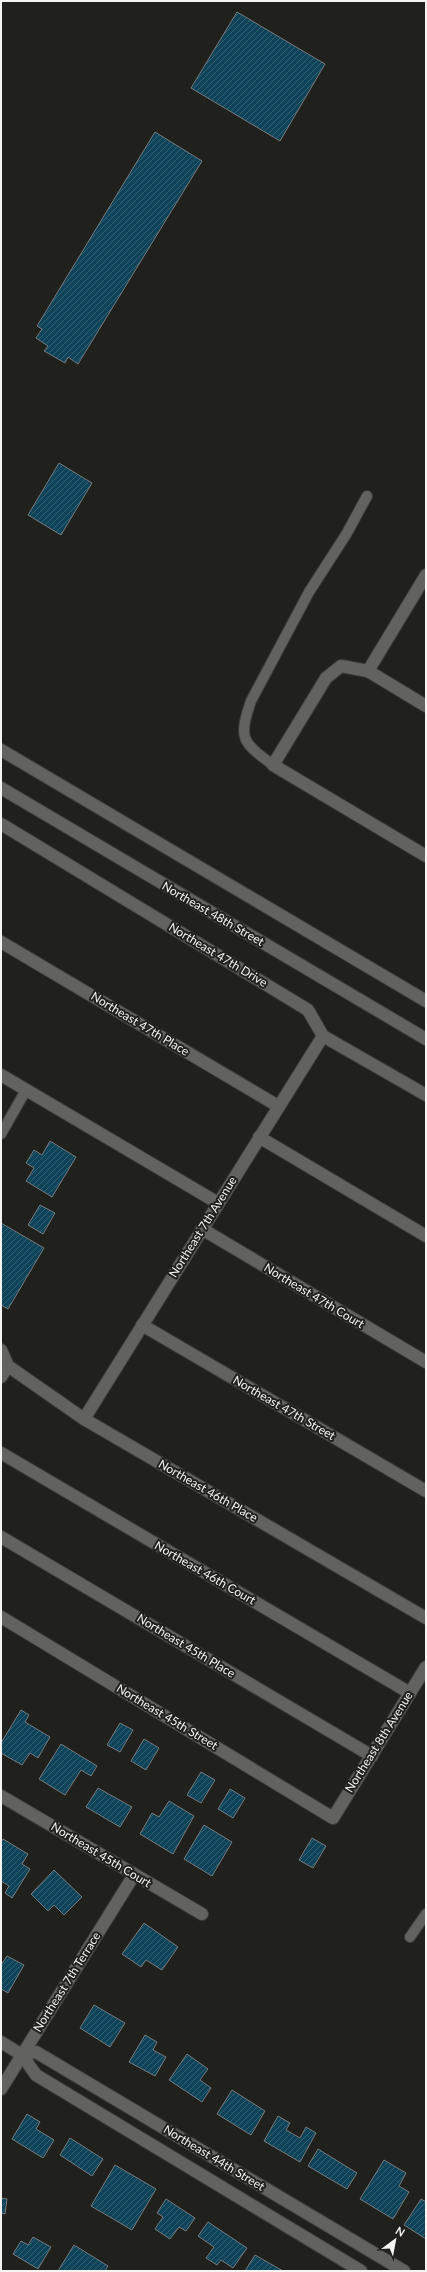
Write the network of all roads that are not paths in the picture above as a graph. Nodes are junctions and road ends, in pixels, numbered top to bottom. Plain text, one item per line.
1 (367, 496) dead end
2 (426, 575) edge
3 (368, 671) junction
4 (426, 706) edge
5 (1, 750) edge
6 (273, 765) junction
7 (1, 788) edge
8 (1, 824) edge
9 (426, 856) edge
10 (1, 942) edge
11 (426, 1001) edge
12 (323, 1036) junction
13 (426, 1039) edge
14 (1, 1075) edge
15 (26, 1090) junction
16 (426, 1095) edge
17 (278, 1106) junction
18 (1, 1134) edge
19 (259, 1136) junction
20 (218, 1203) junction
21 (202, 1230) junction
22 (426, 1236) edge
23 (142, 1325) junction
24 (1, 1350) edge
25 (426, 1362) edge
26 (8, 1366) junction
27 (1, 1377) edge
28 (84, 1419) junction
29 (1, 1453) edge
30 (426, 1492) edge
31 (1, 1537) edge
32 (1, 1617) edge
33 (426, 1618) edge
34 (426, 1667) edge
35 (410, 1693) junction
36 (372, 1756) junction
37 (1, 1796) edge
38 (333, 1818) joint
39 (134, 1874) junction
40 (202, 1914) dead end
41 (426, 1914) edge
42 (410, 1937) dead end
43 (1, 2042) edge
44 (22, 2055) junction
45 (1, 2089) edge
46 (361, 2271) edge
47 (404, 2271) edge

1 - 6 lane
2 - 3 street
3 - 4 street
3 - 6 street
5 - 11 street
6 - 9 street
7 - 13 street, Northeast 48th Street
8 - 12 street, Northeast 47th Drive
10 - 17 street, Northeast 47th Place
12 - 16 street
12 - 17 street, Northeast 7th Avenue
14 - 15 street
15 - 18 lane
15 - 20 street
17 - 19 street, Northeast 7th Avenue
19 - 20 street, Northeast 7th Avenue
19 - 22 street
20 - 21 street, Northeast 7th Avenue
21 - 23 street, Northeast 7th Avenue
21 - 25 street, Northeast 47th Court
23 - 28 street, Northeast 7th Avenue
23 - 30 street, Northeast 47th Street
24 - 26 street
26 - 27 street
26 - 28 street, Northeast 46th Place
28 - 33 street, Northeast 46th Place
29 - 35 street, Northeast 46th Court
31 - 36 street, Northeast 45th Place
32 - 38 street, Northeast 45th Street
34 - 35 street, Northeast 8th Avenue
35 - 36 street, Northeast 8th Avenue
36 - 38 street, Northeast 8th Avenue
37 - 39 street, Northeast 45th Court
39 - 40 street, Northeast 45th Court
39 - 44 street, Northeast 7th Terrace
41 - 42 lane
43 - 44 street, Northeast 44th Street
44 - 45 street, Northeast 7th Terrace
44 - 46 street, Northeast 44th Street
44 - 47 street, Northeast 44th Street

